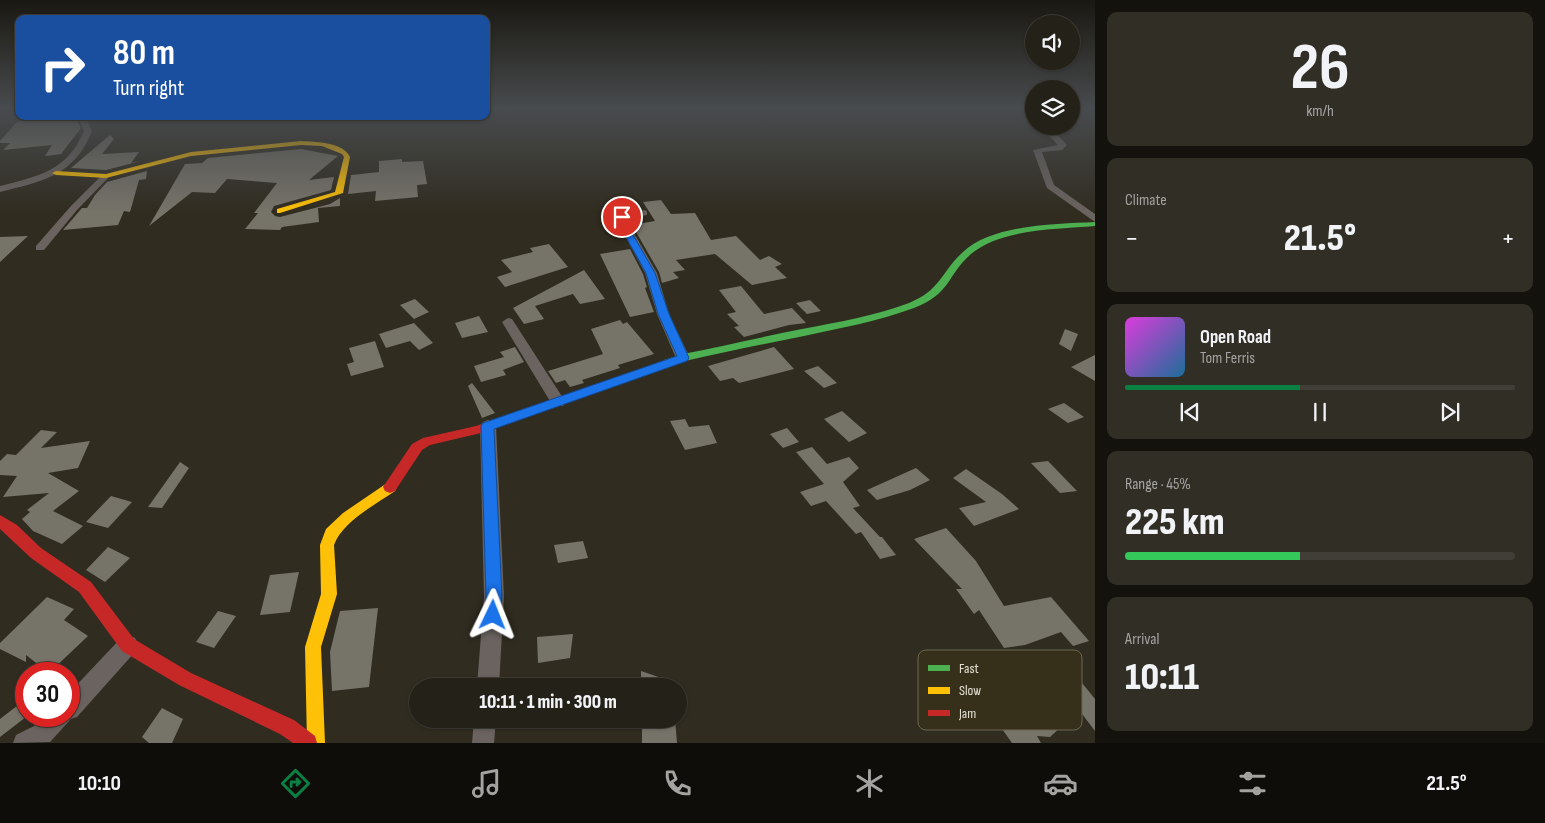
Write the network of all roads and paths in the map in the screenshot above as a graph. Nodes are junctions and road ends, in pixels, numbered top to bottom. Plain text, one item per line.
1 (85, 143) edge
2 (302, 143) edge
3 (313, 143) edge
4 (1061, 143) edge
5 (56, 173) junction
6 (106, 176) junction
7 (0, 190) edge
8 (280, 211) dead end
9 (644, 213) dead end
10 (1095, 219) edge
11 (1095, 224) edge
12 (40, 248) dead end
13 (508, 322) dead end
14 (683, 358) junction
15 (558, 402) junction
16 (488, 426) junction
17 (0, 522) edge
18 (128, 645) junction
19 (489, 678) edge
20 (80, 697) edge
21 (49, 727) edge
22 (484, 728) edge
23 (24, 743) edge
24 (308, 743) edge
25 (316, 743) edge
26 (483, 743) edge

1 - 5 street
2 - 6 street
3 - 8 street
4 - 10 street
5 - 6 street
5 - 7 street
6 - 12 street
9 - 14 street
11 - 14 street
13 - 15 street
14 - 15 street
15 - 16 street
16 - 19 street
16 - 25 street
17 - 18 street
18 - 20 street
18 - 24 street
21 - 23 street
22 - 26 street

